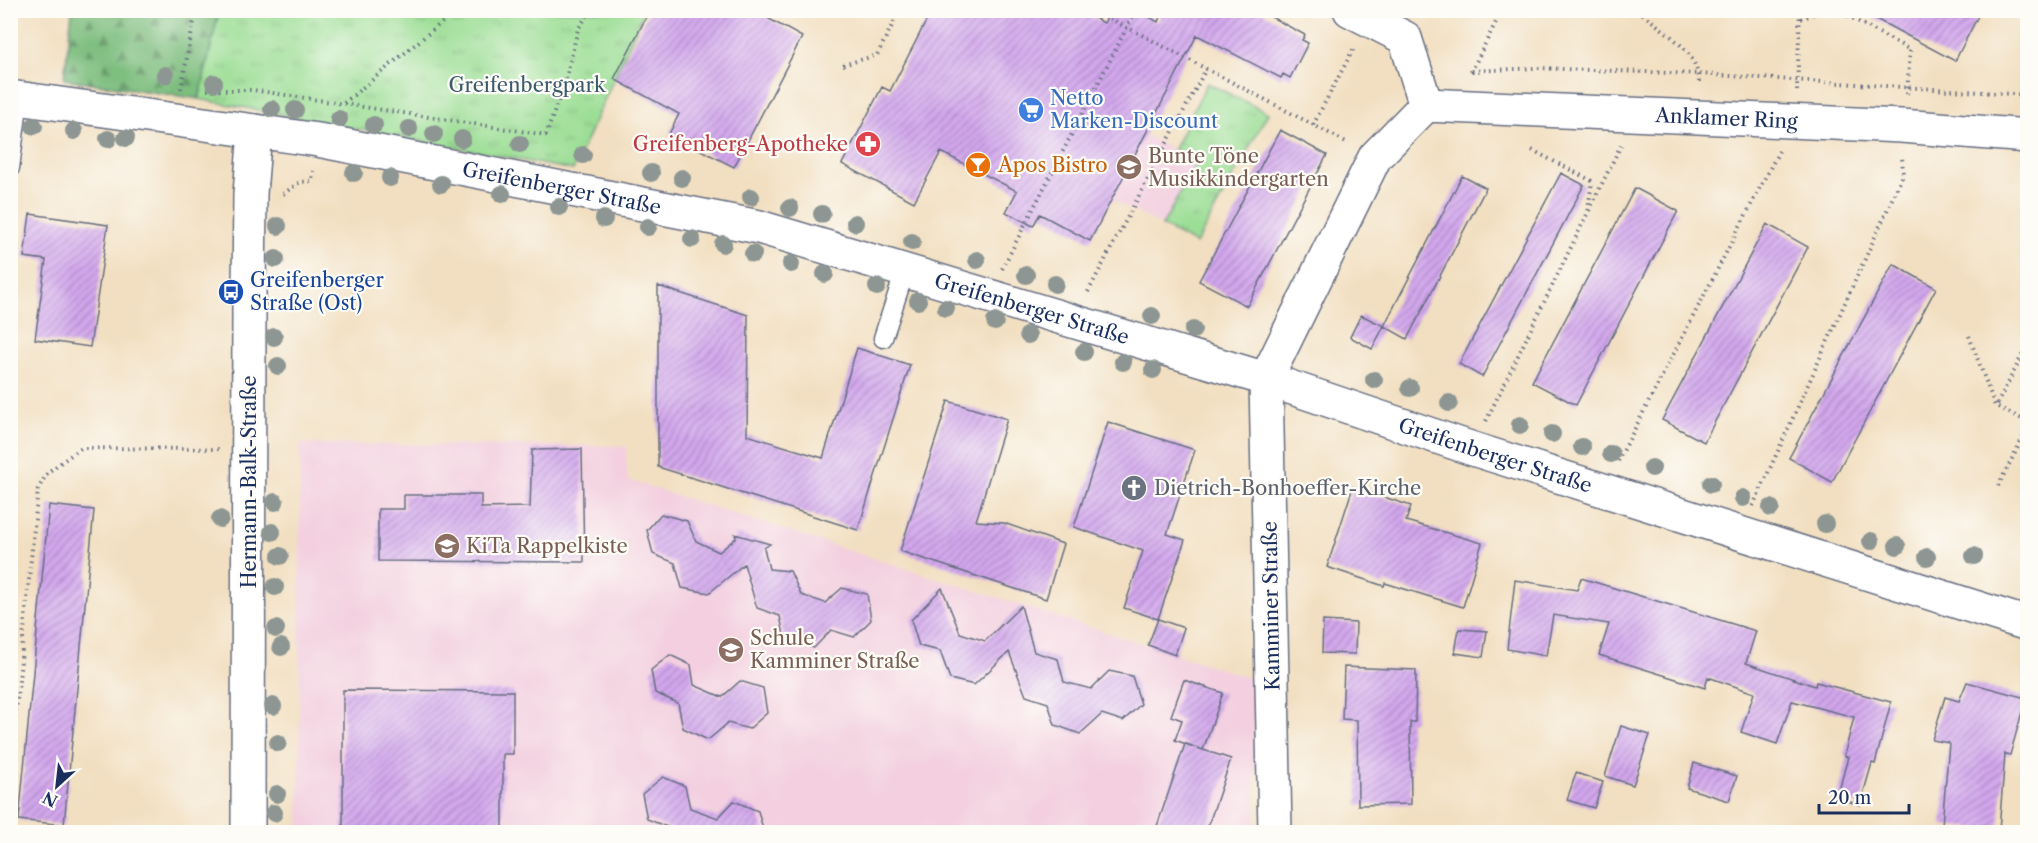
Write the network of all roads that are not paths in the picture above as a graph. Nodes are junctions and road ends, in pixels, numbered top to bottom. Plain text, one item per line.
1 (1360, 15) edge
2 (15, 97) edge
3 (1426, 105) junction
4 (255, 131) junction
5 (2028, 136) edge
6 (10, 168) edge
7 (905, 271) junction
8 (883, 338) dead end
9 (1266, 379) junction
10 (2028, 624) edge
11 (249, 832) edge
12 (1275, 832) edge

1 - 3 street
2 - 4 street, Greifenberger Straße
2 - 6 lane
3 - 5 street, Anklamer Ring
3 - 9 street
4 - 7 street, Greifenberger Straße
4 - 11 street, Hermann-Balk-Straße
7 - 8 lane
7 - 9 street, Greifenberger Straße
9 - 10 street, Greifenberger Straße
9 - 12 street, Kamminer Straße

